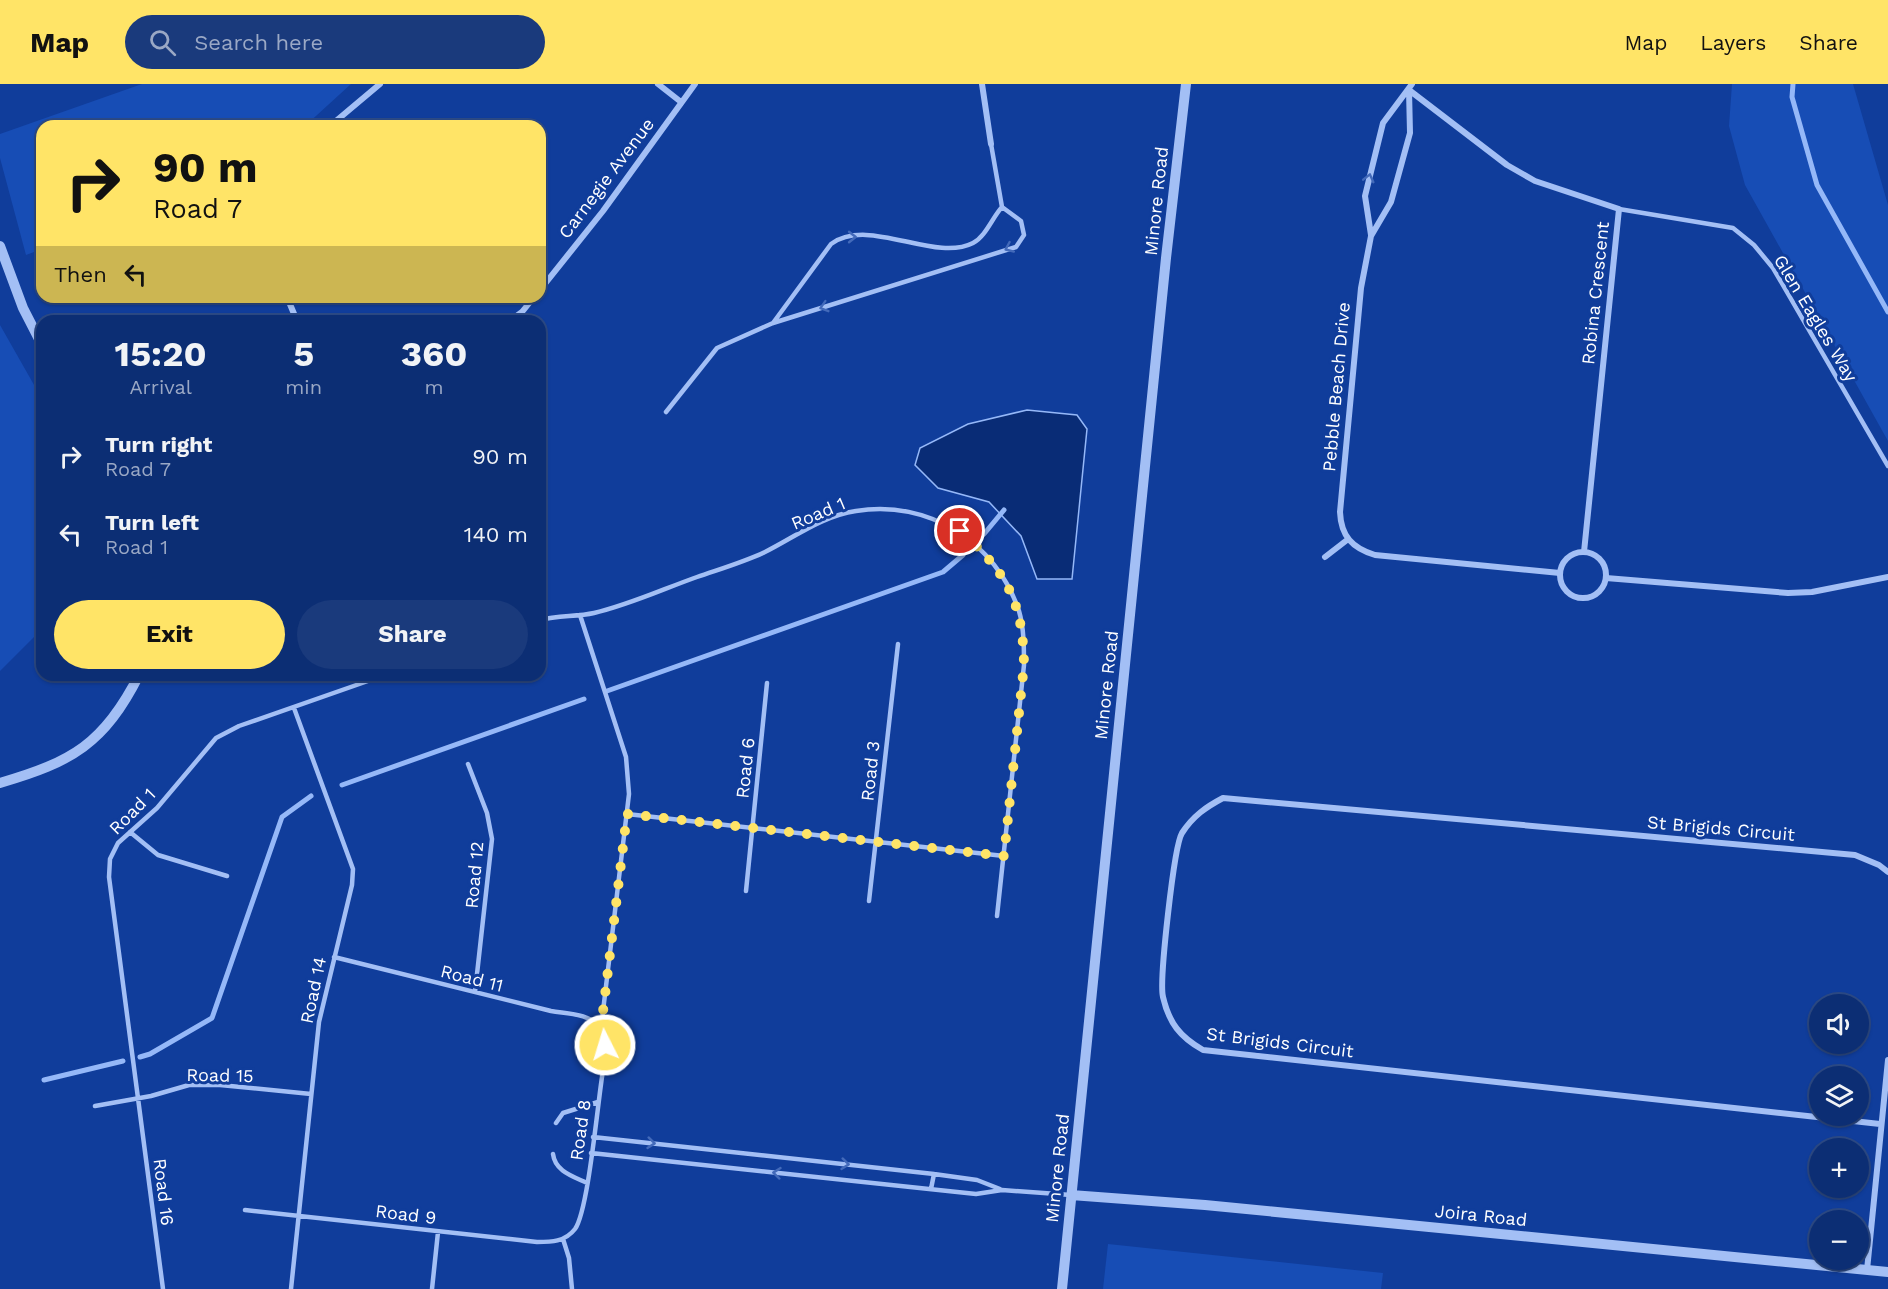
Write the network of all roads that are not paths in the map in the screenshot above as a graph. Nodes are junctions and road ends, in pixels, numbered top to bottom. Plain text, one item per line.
1 (380, 84) edge
2 (658, 84) edge
3 (695, 84) edge
4 (982, 84) edge
5 (1186, 84) edge
6 (1411, 87) edge
7 (681, 102) junction
8 (337, 120) edge
9 (991, 144) joint
10 (1002, 207) junction
11 (1619, 209) junction
12 (1371, 236) junction
13 (0, 246) edge
14 (546, 282) edge
15 (529, 303) edge
16 (518, 315) edge
17 (773, 323) junction
18 (36, 333) edge
19 (666, 412) dead end
20 (1888, 466) edge
21 (1347, 540) junction
22 (1584, 552) junction
23 (1325, 557) dead end
24 (1560, 573) junction
25 (1888, 577) edge
26 (1606, 578) junction
27 (580, 615) junction
28 (546, 619) edge
29 (898, 644) dead end
30 (135, 681) edge
31 (368, 681) edge
32 (767, 683) dead end
33 (294, 708) junction
34 (468, 764) dead end
35 (0, 783) edge
36 (627, 814) junction
37 (753, 827) junction
38 (130, 832) junction
39 (875, 841) junction
40 (1004, 856) junction
41 (1888, 872) edge
42 (227, 876) dead end
43 (746, 891) dead end
44 (869, 901) dead end
45 (998, 916) dead end
46 (333, 957) junction
47 (475, 992) junction
48 (601, 1028) junction
49 (1888, 1060) edge
50 (311, 1094) junction
51 (138, 1099) junction
52 (598, 1102) junction
53 (95, 1106) dead end
54 (556, 1123) dead end
55 (1880, 1124) junction
56 (593, 1137) junction
57 (591, 1153) junction
58 (553, 1154) dead end
59 (933, 1174) junction
60 (587, 1183) junction
61 (931, 1190) junction
62 (1002, 1190) junction
63 (1071, 1195) junction
64 (245, 1210) dead end
65 (298, 1216) junction
66 (438, 1232) junction
67 (563, 1239) junction
68 (1869, 1248) edge
69 (1809, 1264) edge
70 (1867, 1270) edge
71 (1888, 1272) edge
72 (163, 1289) edge
73 (291, 1289) edge
74 (432, 1289) edge
75 (572, 1289) edge
76 (1062, 1289) edge

1 - 8 street
2 - 7 street
3 - 7 street, Carnegie Avenue
4 - 9 street
5 - 63 street, Minore Road
6 - 11 street, Robina Crescent
6 - 12 street, Pebble Beach Drive
12 -> 6 street, Pebble Beach Drive
7 - 14 street, Carnegie Avenue
9 - 10 lane
17 -> 10 lane
10 -> 17 lane
11 - 20 lane, Glen Eagles Way
11 - 22 street, Robina Crescent
12 - 21 street, Pebble Beach Drive
13 - 18 street
15 - 16 street
17 - 19 lane
21 - 23 street
21 - 24 street
22 - 24 street
22 - 26 street
24 - 26 street
25 - 26 street
27 - 28 lane, Road 1
27 - 36 lane, Road 8
27 - 40 lane, Road 1
29 - 39 lane, Road 3
30 - 35 street
31 - 33 lane, Road 1
32 - 37 lane, Road 6
33 - 38 lane, Road 1
33 - 46 lane, Road 14
34 - 47 lane, Road 12
36 - 37 lane
36 - 48 lane, Road 8
37 - 39 lane
37 - 43 lane, Road 6
38 - 42 lane
38 - 51 lane, Road 1
39 - 40 lane
39 - 44 lane, Road 3
40 - 45 lane, Road 1
41 - 55 street, St Brigids Circuit
46 - 47 lane, Road 11
46 - 50 lane, Road 14
47 - 48 lane, Road 11
48 - 52 lane, Road 8
49 - 55 street
50 - 51 lane, Road 15
50 - 65 lane, Road 14
51 - 53 lane, Road 15
51 - 72 lane, Road 16
52 - 54 lane
52 - 56 lane, Road 8
55 - 68 street
56 - 57 lane, Road 8
56 -> 59 lane
57 - 60 lane, Road 8
61 -> 57 lane
58 - 60 lane
59 - 61 lane
59 - 62 lane
60 - 67 lane, Road 8
61 - 62 lane
62 - 63 lane
63 - 69 street, Joira Road
63 - 76 street, Minore Road
64 - 65 lane, Road 9
65 - 66 lane, Road 9
65 - 73 lane, Road 14
66 - 67 lane, Road 9
66 - 74 lane
67 - 75 lane
70 - 71 street, Joira Road

